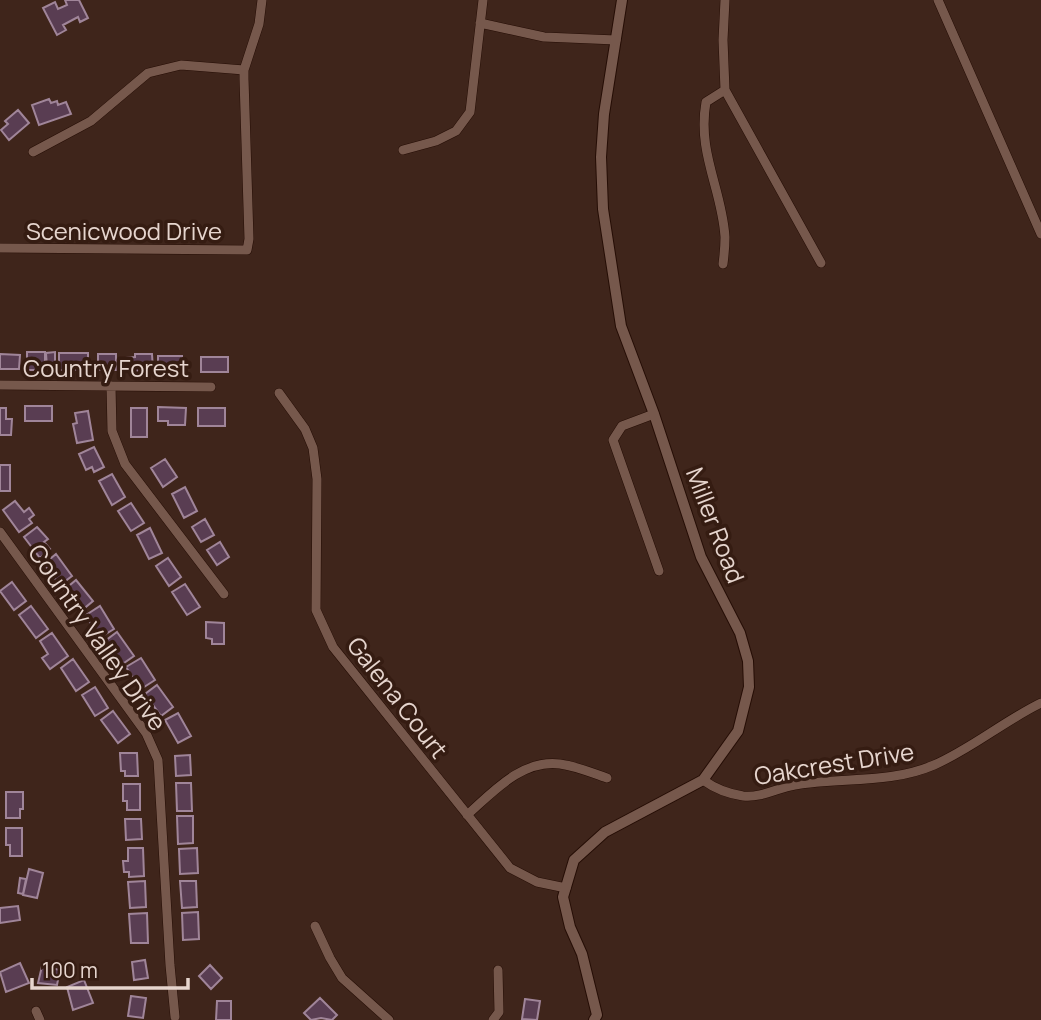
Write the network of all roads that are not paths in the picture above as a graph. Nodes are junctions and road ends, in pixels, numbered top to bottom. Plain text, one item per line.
1 (262, 0) edge
2 (483, 0) edge
3 (622, 0) edge
4 (725, 0) edge
5 (938, 0) edge
6 (480, 23) junction
7 (615, 40) junction
8 (244, 70) junction
9 (725, 90) junction
10 (403, 150) dead end
11 (33, 152) dead end
12 (1041, 234) edge
13 (0, 248) edge
14 (821, 263) dead end
15 (723, 264) dead end
16 (0, 385) edge
17 (111, 386) junction
18 (211, 387) dead end
19 (279, 393) dead end
20 (654, 414) junction
21 (0, 532) edge
22 (659, 571) dead end
23 (224, 594) dead end
24 (1041, 703) edge
25 (607, 778) dead end
26 (703, 780) junction
27 (467, 815) junction
28 (566, 888) junction
29 (315, 926) dead end
30 (498, 970) dead end
31 (175, 1017) dead end
32 (389, 1020) edge
33 (493, 1020) edge
34 (594, 1020) edge

1 - 8 street
2 - 6 street
3 - 7 street, Miller Road
4 - 9 street
5 - 12 street
6 - 7 street
6 - 10 street
7 - 20 street, Miller Road
8 - 11 street
8 - 13 street, Scenicwood Drive
9 - 14 street
9 - 15 street
16 - 17 street, Country Forest
17 - 18 street, Country Forest
17 - 23 street
19 - 27 street, Galena Court
20 - 22 street
20 - 26 street, Miller Road
21 - 31 street, Country Valley Drive
24 - 26 street, Oakcrest Drive
25 - 27 street
26 - 28 street, Miller Road
27 - 28 street, Galena Court
28 - 34 street, Miller Road
29 - 32 street
30 - 33 street

